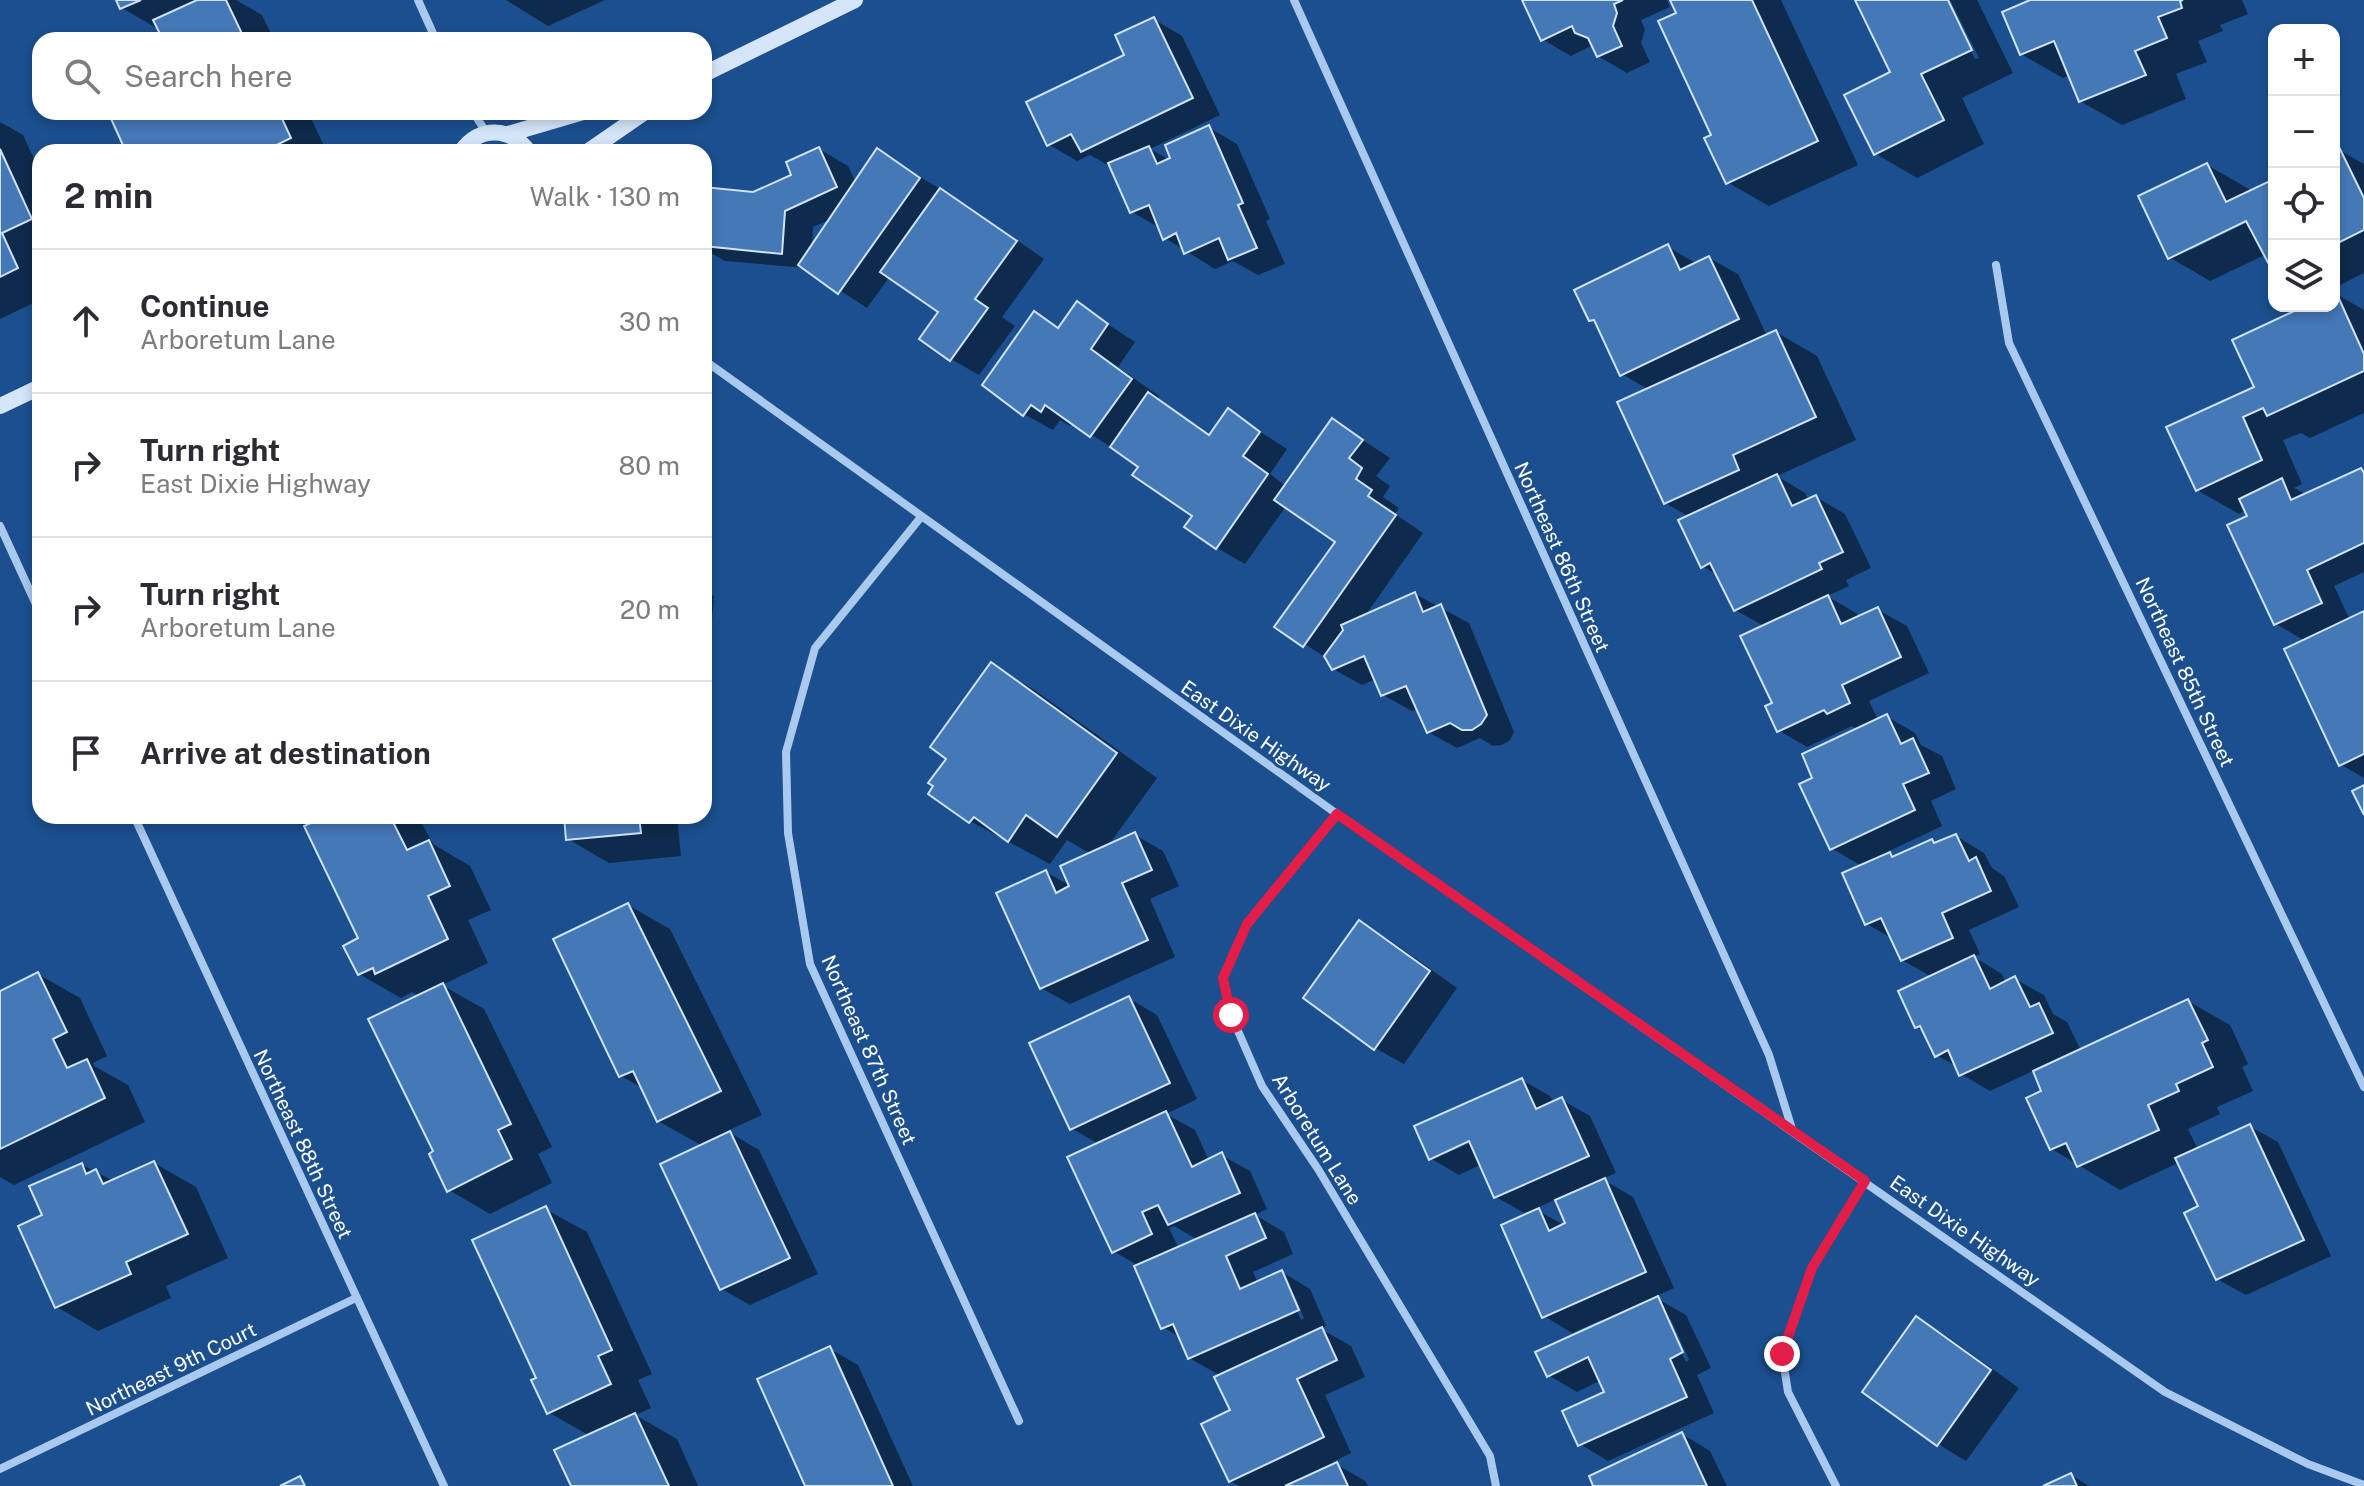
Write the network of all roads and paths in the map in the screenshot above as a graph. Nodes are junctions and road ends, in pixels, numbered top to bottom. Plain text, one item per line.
1 (418, 0) edge
2 (855, 0) edge
3 (1294, 0) edge
4 (432, 32) edge
5 (712, 70) edge
6 (478, 120) edge
7 (556, 120) edge
8 (633, 120) edge
9 (486, 132) junction
10 (508, 134) junction
11 (468, 144) edge
12 (522, 144) edge
13 (599, 144) edge
14 (1996, 265) dead end
15 (712, 366) edge
16 (32, 391) edge
17 (0, 406) edge
18 (921, 517) junction
19 (0, 526) edge
20 (32, 596) edge
21 (1337, 814) junction
22 (138, 824) edge
23 (2364, 1087) edge
24 (1792, 1130) junction
25 (1865, 1181) junction
26 (356, 1298) junction
27 (1019, 1421) dead end
28 (0, 1469) edge
29 (2364, 1485) edge
30 (444, 1486) edge
31 (1496, 1486) edge
32 (1836, 1486) edge

1 - 4 street
2 - 5 street
3 - 24 street, Northeast 86th Street
6 - 9 street
7 - 10 street
8 - 13 street
9 - 10 street
9 - 11 street
10 - 12 street
14 - 23 street, Northeast 85th Street
15 - 18 street, East Dixie Highway
16 - 17 street
18 - 21 street, East Dixie Highway
18 - 27 street, Northeast 87th Street
19 - 20 street
21 - 24 street, East Dixie Highway
21 - 31 street, Arboretum Lane
22 - 26 street, Northeast 88th Street
24 - 25 street, East Dixie Highway
25 - 29 street, East Dixie Highway
25 - 32 street
26 - 28 street, Northeast 9th Court
26 - 30 street, Northeast 88th Street

